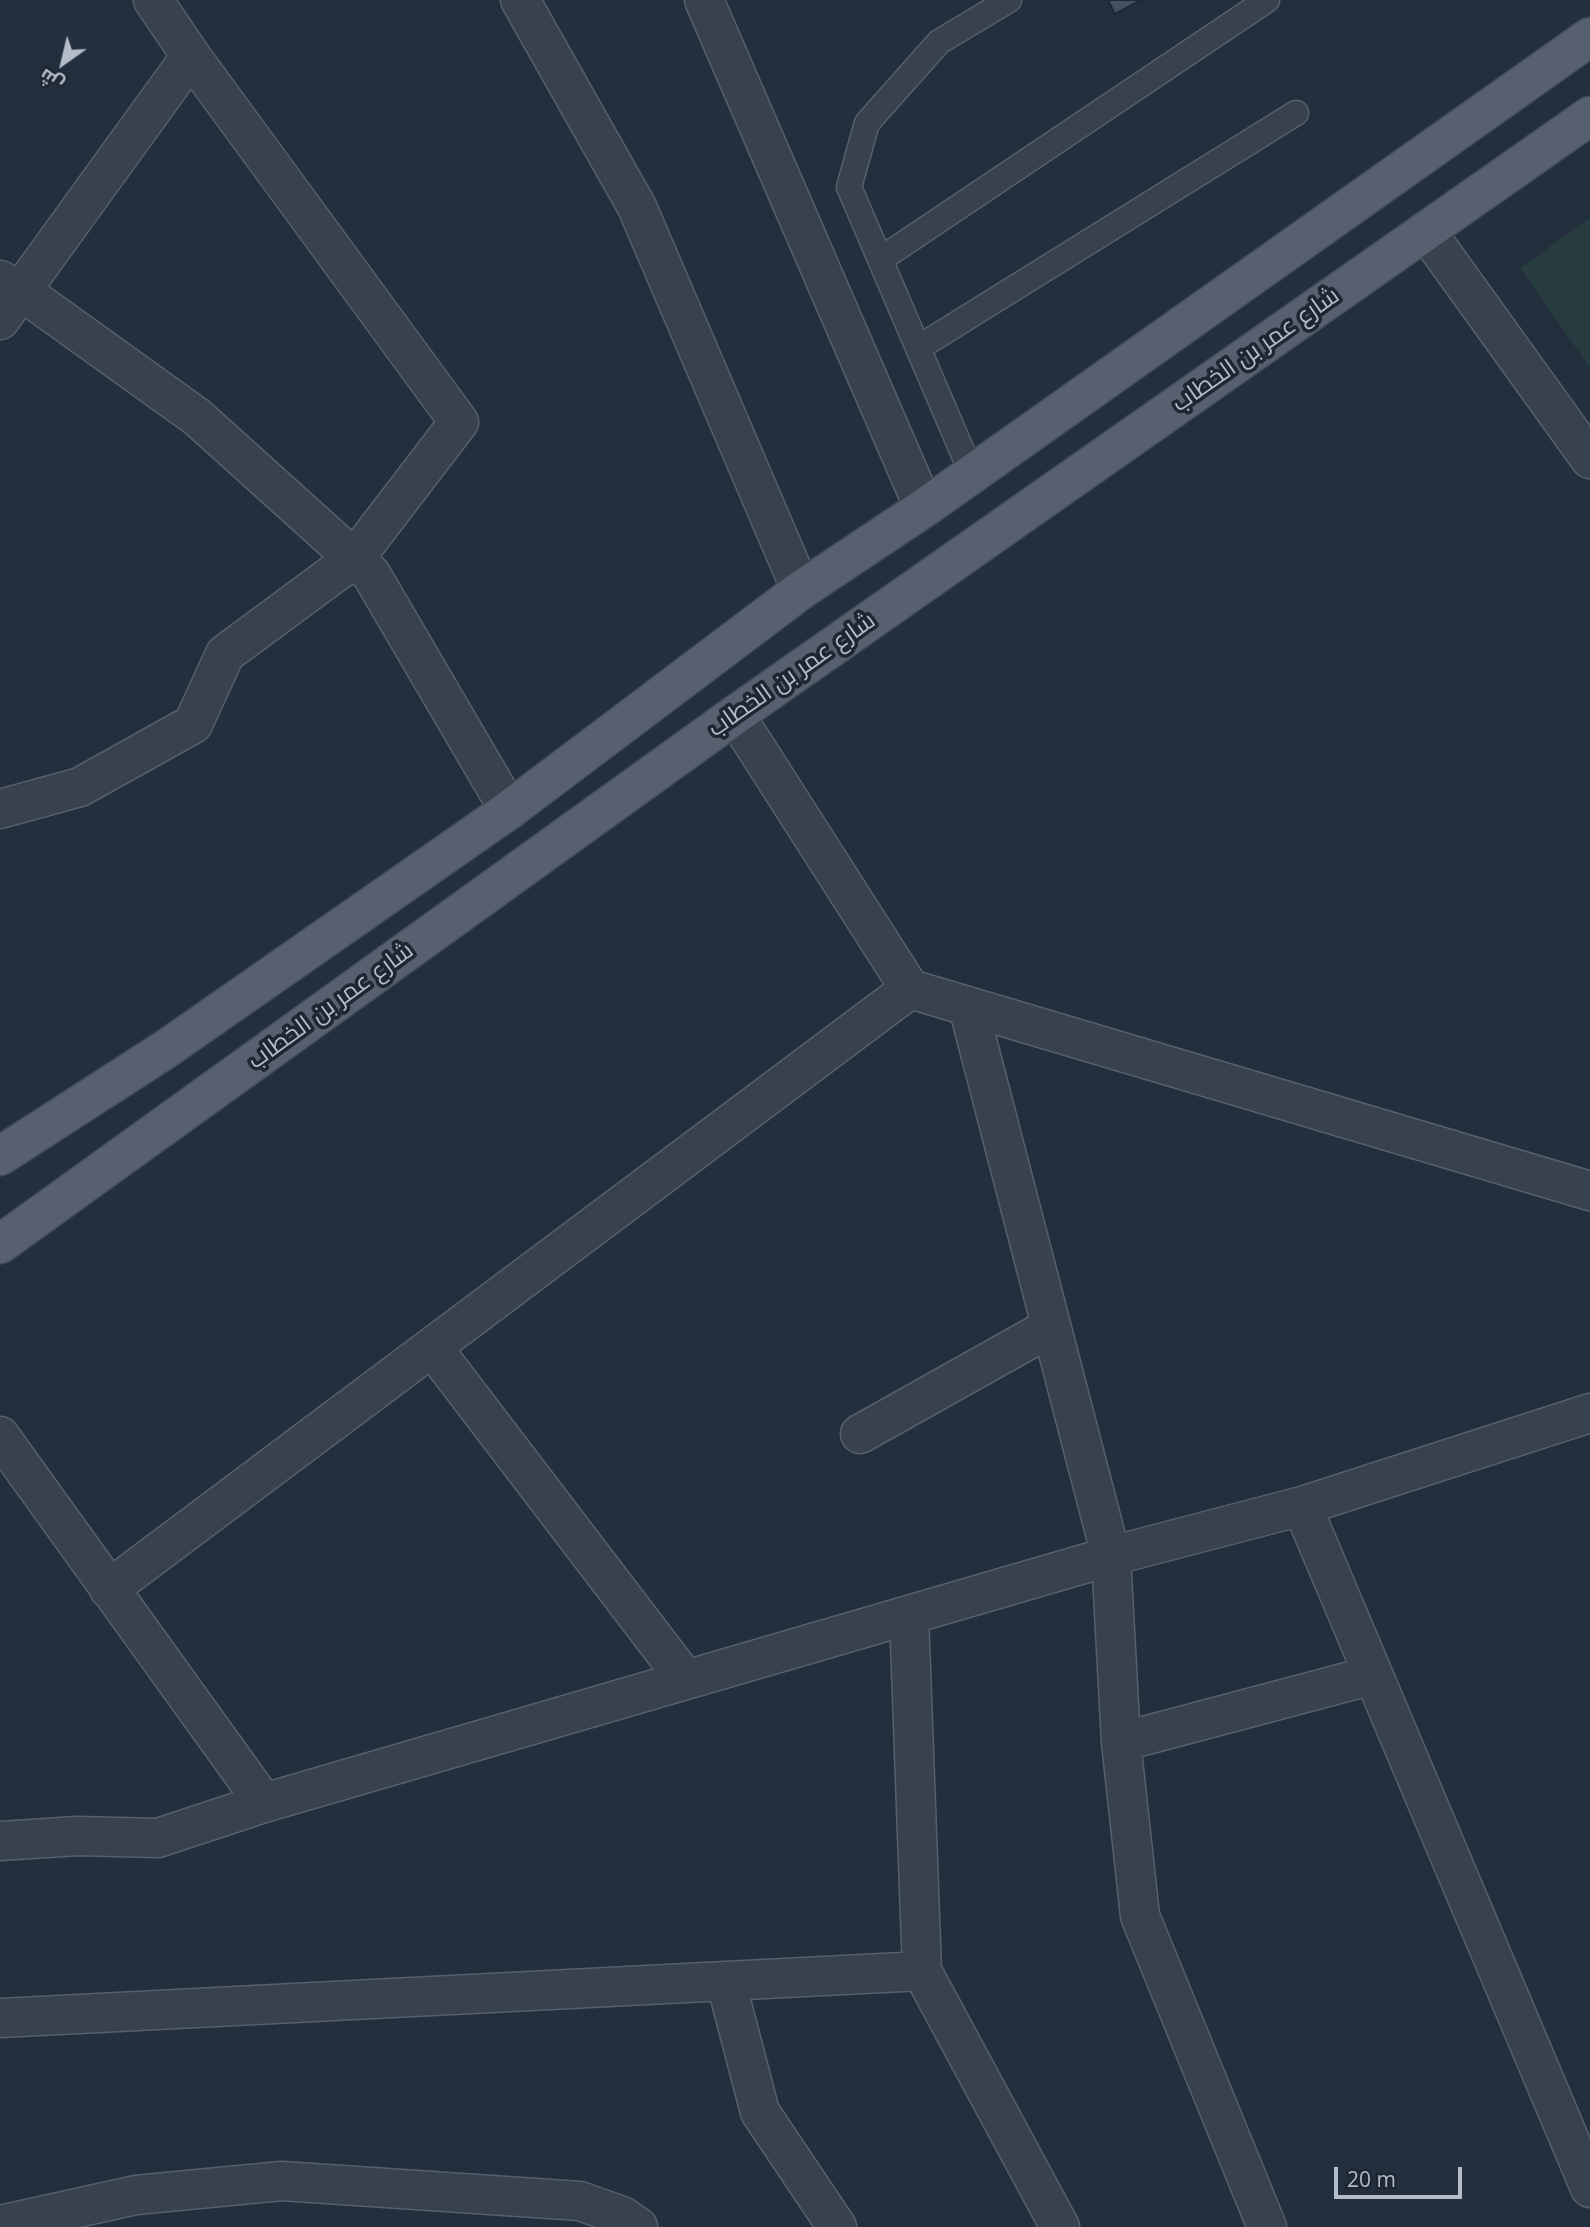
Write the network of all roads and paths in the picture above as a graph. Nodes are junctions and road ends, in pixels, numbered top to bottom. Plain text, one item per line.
1 (153, 0) edge
2 (520, 0) edge
3 (704, 0) edge
4 (1009, 0) edge
5 (1267, 0) edge
6 (1590, 37) edge
7 (191, 56) junction
8 (1296, 113) dead end
9 (1590, 116) edge
10 (1426, 231) junction
11 (881, 259) junction
12 (7, 296) edge
13 (918, 348) junction
14 (1590, 459) edge
15 (972, 474) junction
16 (924, 508) junction
17 (355, 558) junction
18 (801, 590) junction
19 (735, 715) junction
20 (0, 809) edge
21 (509, 810) junction
22 (910, 989) junction
23 (968, 1006) junction
24 (0, 1156) edge
25 (1590, 1191) edge
26 (0, 1244) edge
27 (1051, 1327) junction
28 (432, 1347) junction
29 (1590, 1413) edge
30 (860, 1434) dead end
31 (0, 1436) edge
32 (1302, 1506) junction
33 (1111, 1556) junction
34 (109, 1589) junction
35 (909, 1615) junction
36 (1373, 1675) junction
37 (687, 1680) junction
38 (1121, 1742) junction
39 (264, 1804) junction
40 (0, 1841) edge
41 (922, 1971) junction
42 (726, 1982) junction
43 (0, 2018) edge
44 (1590, 2188) edge
45 (0, 2225) edge
46 (638, 2227) edge
47 (837, 2227) edge
48 (1060, 2227) edge
49 (1267, 2227) edge

1 - 7 street
2 - 18 street
3 - 16 street
4 - 11 lane
5 - 11 lane
6 - 15 main road
7 - 12 street
7 - 17 street
8 - 13 lane
9 - 10 main road, شارع عمر بن الخطاب
10 - 14 street
10 - 19 main road, شارع عمر بن الخطاب
11 - 13 lane
12 - 17 street
13 - 15 lane
15 - 16 main road
16 - 18 main road
17 - 20 street
17 - 21 street
18 - 21 main road
19 - 22 street
19 - 26 main road, شارع عمر بن الخطاب
21 - 24 main road
22 - 23 street
22 - 28 street
23 - 25 street
23 - 27 street
27 - 30 street
27 - 33 street
28 - 34 street
28 - 37 street
29 - 32 street
31 - 34 street
32 - 33 street
32 - 36 street
33 - 35 street
33 - 38 street
34 - 39 street
35 - 37 street
35 - 41 street
36 - 38 street
36 - 44 street
37 - 39 street
38 - 49 street
39 - 40 street
41 - 42 street
41 - 48 street
42 - 43 street
42 - 47 street
45 - 46 street

